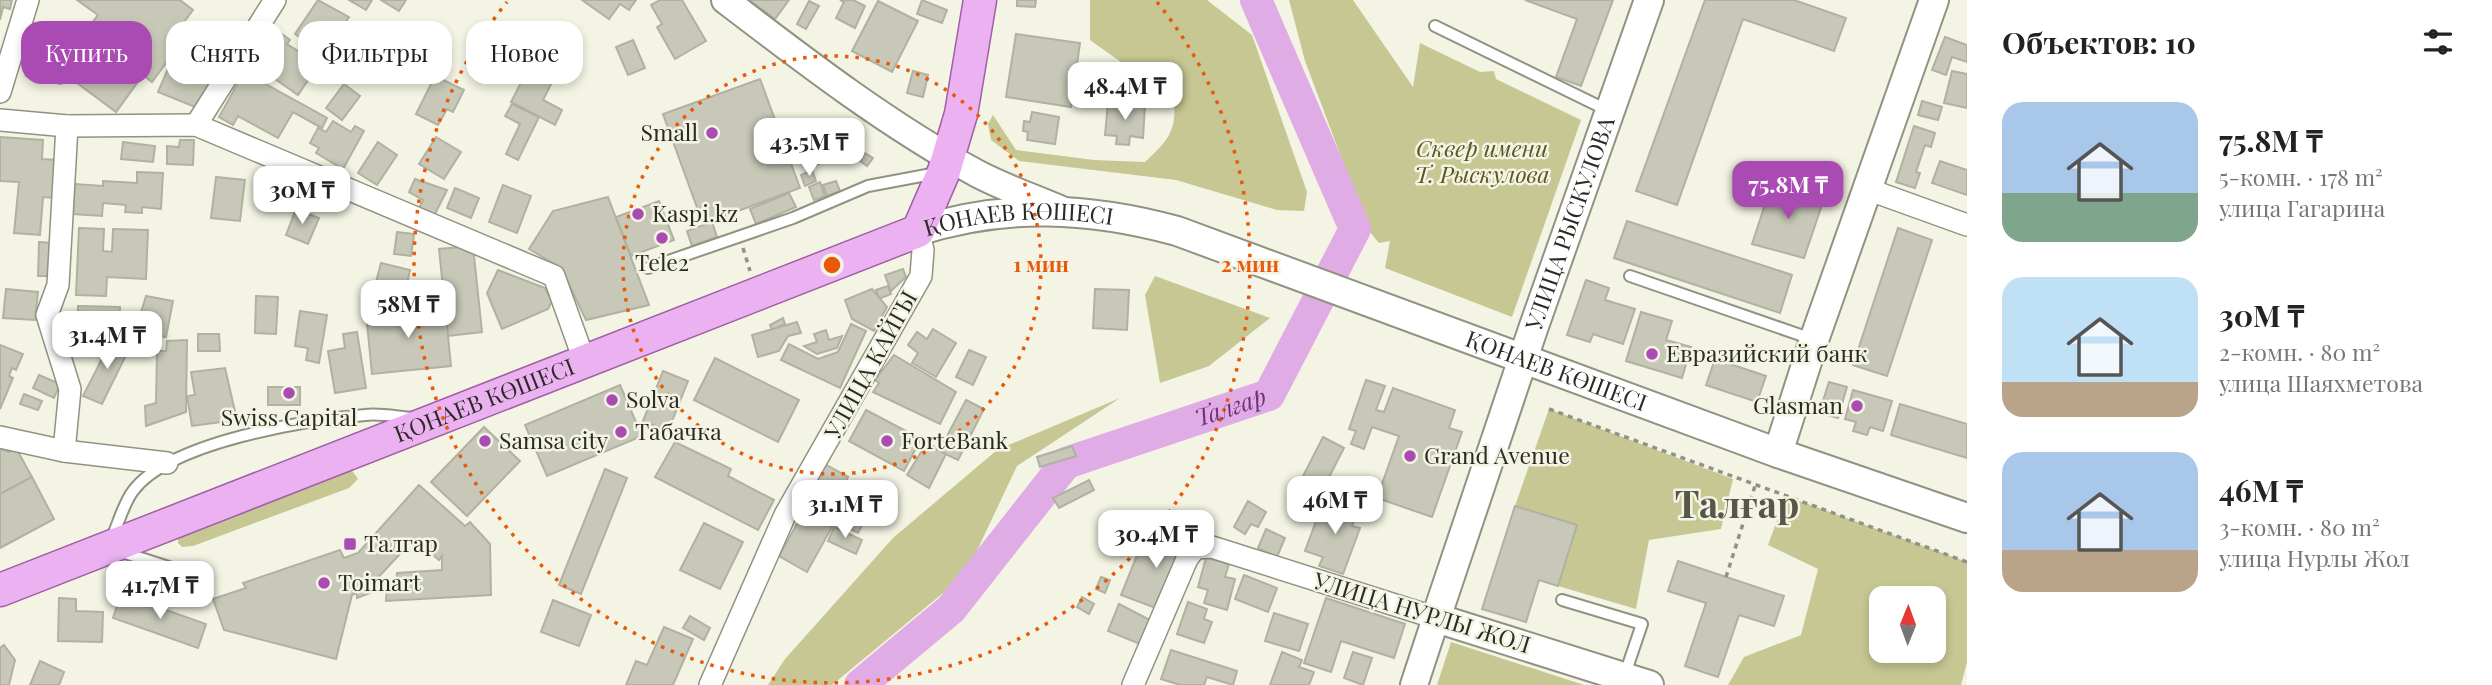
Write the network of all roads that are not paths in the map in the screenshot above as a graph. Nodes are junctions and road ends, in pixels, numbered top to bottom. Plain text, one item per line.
1 (28, 0) edge
2 (275, 0) edge
3 (725, 0) edge
4 (980, 0) edge
5 (1650, 0) edge
6 (1934, 0) edge
7 (1435, 26) dead end
8 (0, 92) edge
9 (1610, 111) junction
10 (0, 120) edge
11 (196, 125) junction
12 (67, 126) junction
13 (946, 164) junction
14 (1867, 189) junction
15 (1062, 210) junction
16 (1967, 225) edge
17 (918, 230) junction
18 (648, 268) dead end
19 (1630, 276) dead end
20 (1814, 340) junction
21 (1524, 359) junction
22 (584, 360) junction
23 (433, 419) junction
24 (0, 437) edge
25 (64, 452) junction
26 (1778, 453) junction
27 (167, 463) junction
28 (1967, 518) edge
29 (108, 547) junction
30 (190, 574) dead end
31 (0, 590) edge
32 (1562, 600) dead end
33 (1436, 618) junction
34 (1637, 681) edge
35 (710, 685) edge
36 (1133, 685) edge
37 (1414, 685) edge

1 - 8 street
2 - 11 street
3 - 13 street
4 - 13 main road
5 - 9 main road, УЛИЦА РЫСКУЛОВА
6 - 14 main road
7 - 9 lane
9 - 21 main road, УЛИЦА РЫСКУЛОВА
10 - 12 street
11 - 12 street
11 - 22 street
12 - 25 street
13 - 15 street
13 - 17 main road
13 - 18 lane
14 - 16 street
14 - 20 main road
15 - 17 main road, ҚОНАЕВ КӨШЕСІ
15 - 21 main road, ҚОНАЕВ КӨШЕСІ
17 - 22 main road, ҚОНАЕВ КӨШЕСІ
17 - 35 street, УЛИЦА КАЙГЫ
19 - 20 lane
20 - 26 main road
21 - 26 main road, ҚОНАЕВ КӨШЕСІ
21 - 33 main road, УЛИЦА РЫСКУЛОВА
22 - 23 main road, ҚОНАЕВ КӨШЕСІ
23 - 27 lane
23 - 29 main road, ҚОНАЕВ КӨШЕСІ
24 - 25 street
25 - 27 street
26 - 28 main road, ҚОНАЕВ КӨШЕСІ
27 - 29 lane
29 - 30 lane
29 - 31 main road, ҚОНАЕВ КӨШЕСІ
32 - 34 lane
33 - 34 main road, УЛИЦА НУРЛЫ ЖОЛ
33 - 36 street, УЛИЦА НУРЛЫ ЖОЛ
33 - 37 street, УЛИЦА РЫСКУЛОВА

